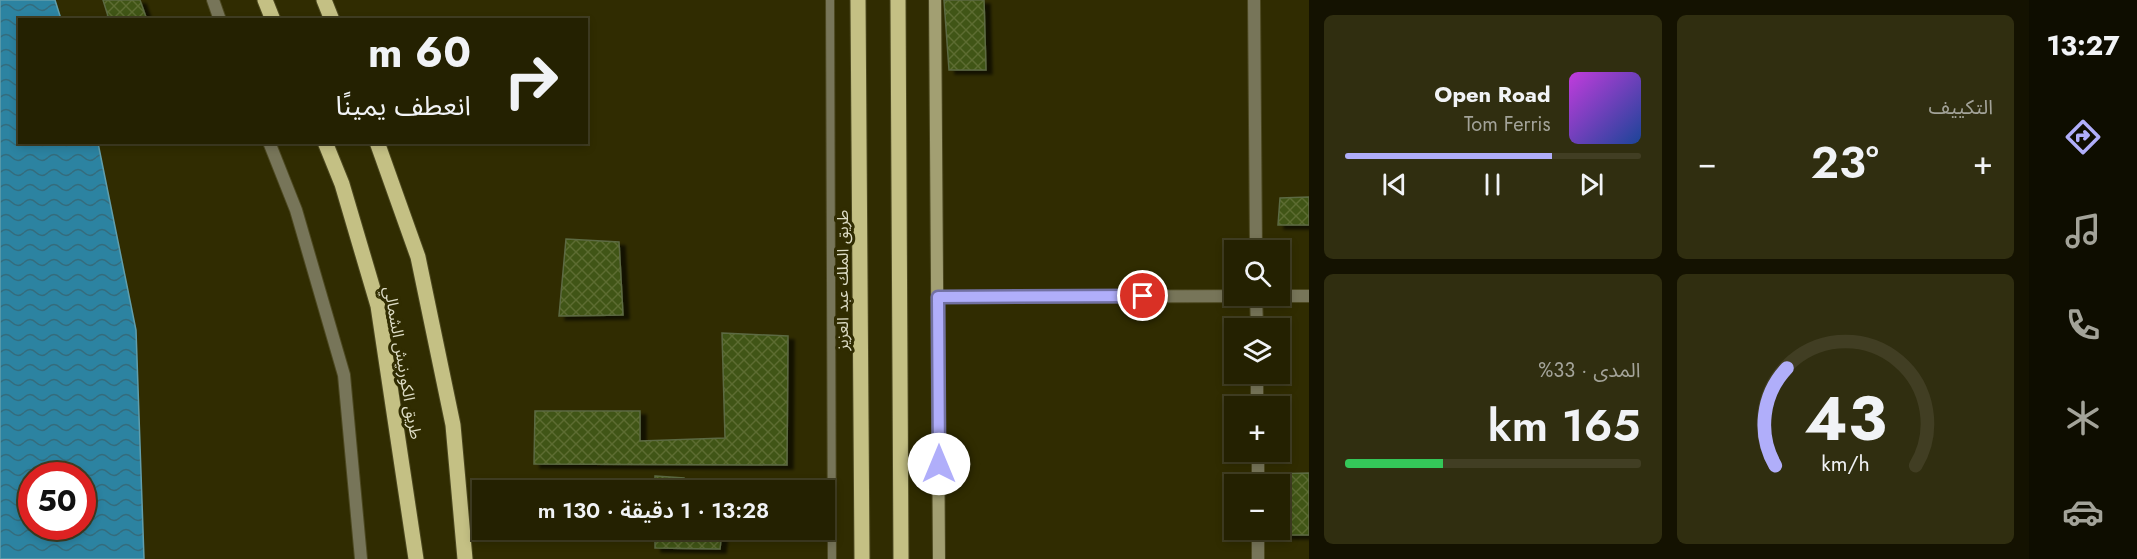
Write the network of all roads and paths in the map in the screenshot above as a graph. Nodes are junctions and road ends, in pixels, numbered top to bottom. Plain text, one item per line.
1 (213, 0) edge
2 (265, 0) edge
3 (324, 0) edge
4 (830, 0) edge
5 (858, 0) edge
6 (898, 0) edge
7 (935, 0) edge
8 (1254, 0) edge
9 (219, 18) edge
10 (272, 18) edge
11 (331, 18) edge
12 (270, 144) edge
13 (326, 144) edge
14 (378, 144) edge
15 (1256, 240) edge
16 (1224, 296) edge
17 (1290, 296) edge
18 (1309, 296) edge
19 (938, 297) junction
20 (1258, 540) edge
21 (361, 559) edge
22 (416, 559) edge
23 (465, 559) edge
24 (832, 559) edge
25 (862, 559) edge
26 (902, 559) edge
27 (939, 559) edge
28 (1258, 559) edge

1 - 9 street
2 - 10 main road
3 - 11 main road
4 - 24 lane
5 - 25 main road, طريق الملك عبد العزيز
6 - 26 main road
7 - 19 main road
8 - 15 street
12 - 21 street
13 - 22 main road, طريق الكورنيش الشمالي
14 - 23 main road, طريق الكورنيش الشمالي
16 - 19 street
17 - 18 street
19 - 27 main road
20 - 28 street

